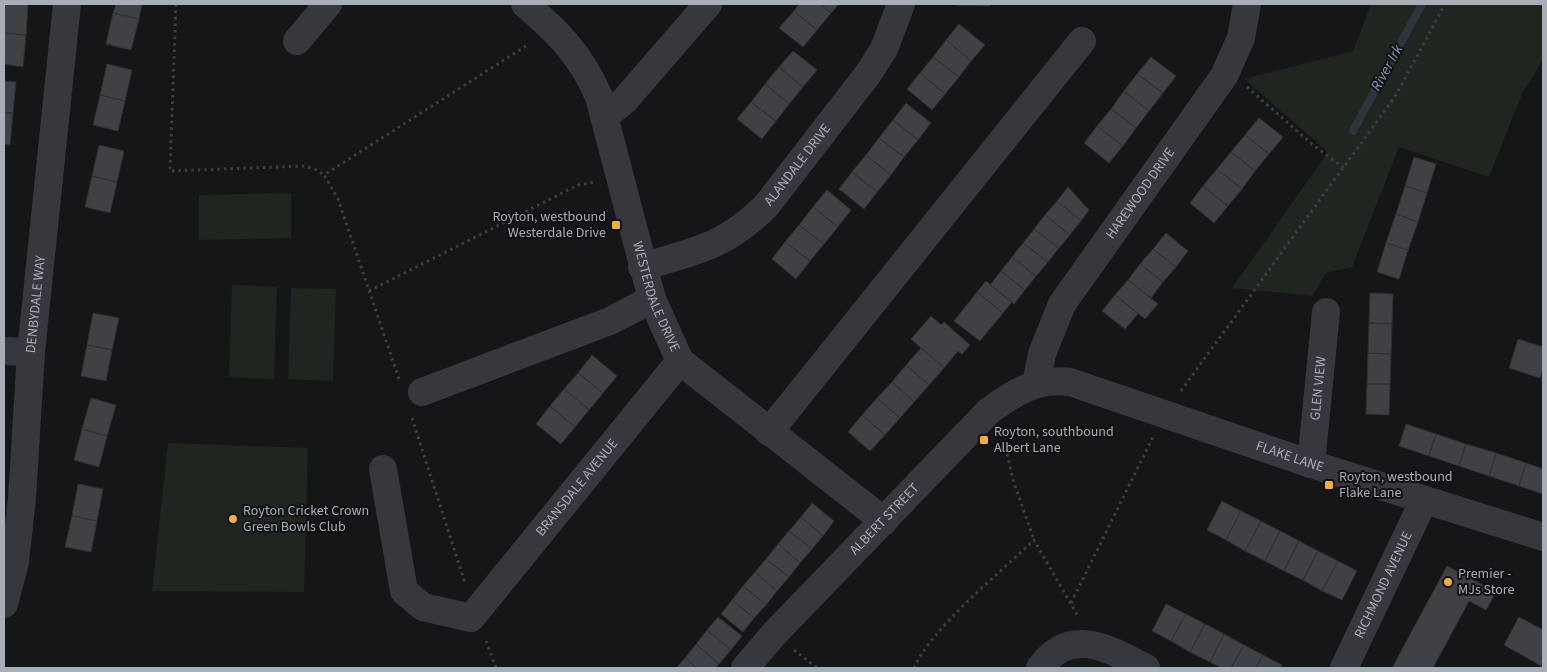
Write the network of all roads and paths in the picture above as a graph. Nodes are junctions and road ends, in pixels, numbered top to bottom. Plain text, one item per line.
1 (67, 4) edge
2 (176, 4) edge
3 (328, 4) edge
4 (525, 4) edge
5 (708, 4) edge
6 (902, 4) edge
7 (1247, 4) edge
8 (1445, 4) edge
9 (553, 28) junction
10 (297, 41) dead end
11 (1082, 41) dead end
12 (1227, 71) junction
13 (604, 117) junction
14 (1344, 168) junction
15 (324, 175) junction
16 (620, 177) junction
17 (642, 267) junction
18 (369, 291) junction
19 (652, 299) junction
20 (1326, 312) dead end
21 (4, 350) edge
22 (31, 352) junction
23 (680, 361) junction
24 (1036, 384) junction
25 (411, 398) junction
26 (989, 411) junction
27 (1165, 414) junction
28 (769, 432) junction
29 (1311, 464) junction
30 (383, 469) dead end
31 (13, 497) edge
32 (1424, 500) junction
33 (884, 521) junction
34 (1543, 537) edge
35 (1034, 540) junction
36 (1070, 603) junction
37 (4, 604) edge
38 (475, 613) junction
39 (1081, 644) junction
40 (496, 668) edge
41 (745, 668) edge
42 (914, 668) edge
43 (1040, 668) edge
44 (1146, 668) edge
45 (1344, 668) edge

1 - 22 street, DENBYDALE WAY
2 - 15 path
3 - 10 street
4 - 9 street, WESTERDALE DRIVE
5 - 13 street
6 - 17 street, ALANDALE DRIVE
7 - 12 street, HAREWOOD DRIVE
8 - 14 path
9 - 13 street, WESTERDALE DRIVE
9 - 15 path
11 - 28 street
12 - 14 path
12 - 24 street, HAREWOOD DRIVE
13 - 16 street, WESTERDALE DRIVE
14 - 27 path
15 - 18 path
16 - 17 street, WESTERDALE DRIVE
16 - 18 path
17 - 19 street, WESTERDALE DRIVE
18 - 25 path
19 - 23 street, WESTERDALE DRIVE
19 - 25 street
20 - 29 street, GLEN VIEW
21 - 22 street
22 - 31 street, DENBYDALE WAY
23 - 28 street, WESTERDALE DRIVE
23 - 38 street, BRANSDALE AVENUE
24 - 26 street, ALBERT STREET
24 - 27 street, FLAKE LANE
25 - 38 path
26 - 33 street, ALBERT STREET
26 - 35 path
27 - 29 street, FLAKE LANE
27 - 36 path
28 - 33 street, WESTERDALE DRIVE
29 - 32 street, FLAKE LANE
30 - 38 street
31 - 37 street, DENBYDALE WAY
32 - 34 street, FLAKE LANE
32 - 45 street, RICHMOND AVENUE
33 - 41 street, ALBERT STREET
35 - 36 path
35 - 42 path
36 - 39 path
38 - 40 path
39 - 43 street
39 - 44 street

